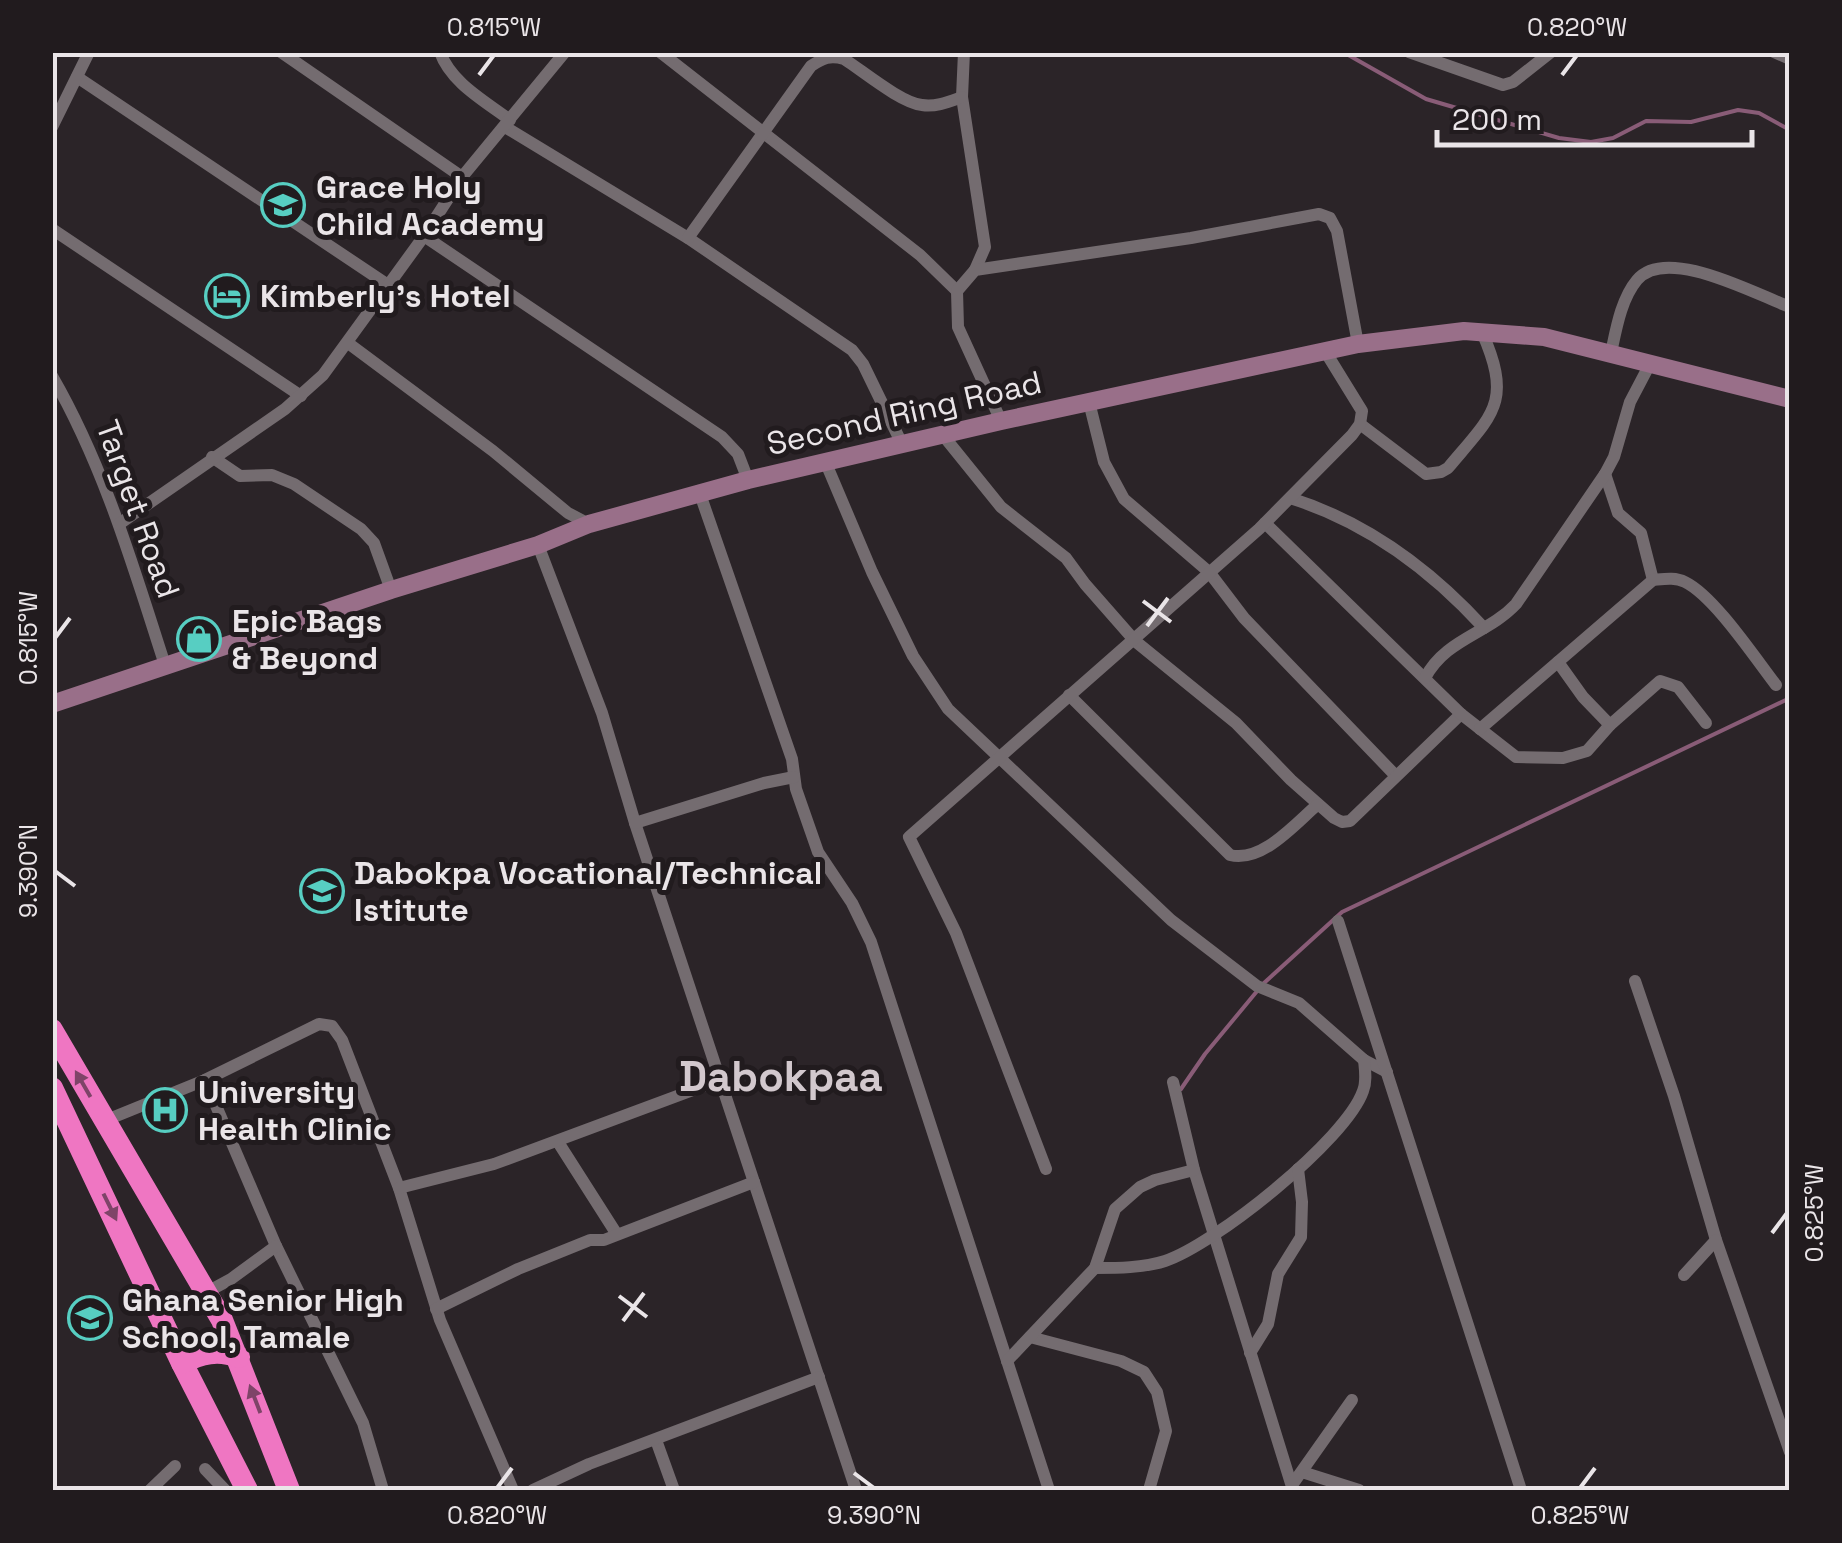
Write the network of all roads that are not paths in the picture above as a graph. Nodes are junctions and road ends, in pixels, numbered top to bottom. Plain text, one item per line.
1 (89, 52) edge
2 (281, 52) edge
3 (440, 52) edge
4 (565, 52) edge
5 (660, 52) edge
6 (964, 52) edge
7 (1409, 52) edge
8 (1551, 52) edge
9 (1774, 52) edge
10 (1790, 59) edge
11 (78, 77) junction
12 (962, 98) junction
13 (58, 100) edge
14 (508, 124) junction
15 (52, 127) edge
16 (763, 134) junction
17 (462, 177) junction
18 (52, 228) edge
19 (424, 236) junction
20 (688, 238) junction
21 (975, 270) junction
22 (388, 285) junction
23 (957, 292) junction
24 (1790, 307) edge
25 (1482, 332) junction
26 (348, 343) junction
27 (1358, 344) junction
28 (1325, 351) junction
29 (1611, 353) junction
30 (1652, 362) junction
31 (52, 376) edge
32 (301, 396) junction
33 (1790, 399) edge
34 (1089, 402) junction
35 (1000, 421) junction
36 (1360, 424) junction
37 (942, 434) junction
38 (902, 444) junction
39 (212, 457) junction
40 (825, 461) junction
41 (1605, 474) junction
42 (748, 480) junction
43 (700, 494) junction
44 (1290, 498) junction
45 (1265, 523) junction
46 (119, 524) junction
47 (589, 524) junction
48 (538, 545) junction
49 (1209, 572) junction
50 (1653, 580) junction
51 (391, 590) junction
52 (1484, 628) junction
53 (1134, 640) junction
54 (1558, 662) junction
55 (164, 665) junction
56 (1425, 678) junction
57 (1776, 685) dead end
58 (1069, 694) junction
59 (52, 704) edge
60 (1461, 714) junction
61 (1706, 723) dead end
62 (1610, 725) junction
63 (1480, 728) junction
64 (1000, 758) junction
65 (1395, 775) junction
66 (794, 776) junction
67 (1318, 806) junction
68 (634, 824) junction
69 (1338, 922) dead end
70 (1635, 981) dead end
71 (52, 1030) edge
72 (1364, 1060) junction
73 (1388, 1072) junction
74 (205, 1080) junction
75 (720, 1080) junction
76 (1173, 1082) dead end
77 (52, 1088) edge
78 (104, 1120) junction
79 (558, 1142) junction
80 (1046, 1169) dead end
81 (1298, 1169) junction
82 (1194, 1170) junction
83 (754, 1182) junction
84 (398, 1188) junction
85 (616, 1233) junction
86 (1213, 1233) junction
87 (1716, 1240) junction
88 (276, 1246) junction
89 (1095, 1268) junction
90 (1684, 1275) dead end
91 (207, 1292) junction
92 (436, 1308) junction
93 (1030, 1337) junction
94 (1250, 1354) junction
95 (239, 1356) junction
96 (1007, 1362) junction
97 (182, 1364) junction
98 (819, 1377) junction
99 (1352, 1400) dead end
100 (656, 1440) junction
101 (1790, 1452) edge
102 (175, 1466) dead end
103 (205, 1469) dead end
104 (1302, 1472) junction
105 (1292, 1488) edge
106 (150, 1490) edge
107 (225, 1490) edge
108 (247, 1490) edge
109 (289, 1490) edge
110 (384, 1490) edge
111 (513, 1490) edge
112 (538, 1490) edge
113 (674, 1490) edge
114 (856, 1490) edge
115 (1049, 1490) edge
116 (1149, 1490) edge
117 (1360, 1490) edge
118 (1521, 1490) edge

1 - 11 street
2 - 17 street
3 - 14 street
4 - 14 street
5 - 16 street
6 - 12 street
7 - 8 street
9 - 10 street
11 - 13 street
11 - 22 street
12 - 16 street
12 - 21 street
13 - 15 street
14 - 17 street
14 - 20 street
16 - 20 street
16 - 23 street
17 - 19 street
18 - 32 street
19 - 22 street
19 - 42 street
20 - 38 street
21 - 23 street
21 - 27 street
22 - 26 street
23 - 35 street
24 - 29 street
25 - 27 main road, Second Ring Road
25 - 29 main road, Second Ring Road
25 - 36 street
26 - 32 street
26 - 47 street
27 - 28 main road, Second Ring Road
28 - 34 main road, Second Ring Road
28 - 36 street
29 - 30 main road, Second Ring Road
30 - 33 main road, Second Ring Road
30 - 41 street
31 - 46 street, Target Road
32 - 39 street
34 - 35 main road, Second Ring Road
34 - 49 street
35 - 37 main road, Second Ring Road
36 - 44 street
37 - 38 main road, Second Ring Road
37 - 53 street
38 - 40 main road, Second Ring Road
39 - 46 street
39 - 51 street
40 - 42 main road, Second Ring Road
40 - 64 street
41 - 50 street
41 - 52 street
42 - 43 main road, Second Ring Road
43 - 47 main road, Second Ring Road
43 - 66 street
44 - 45 street
44 - 52 street
45 - 49 street
45 - 56 street
46 - 55 street, Target Road
47 - 48 main road, Second Ring Road
48 - 51 main road, Second Ring Road
48 - 68 street
49 - 53 street
49 - 65 street
50 - 54 street
50 - 57 street
51 - 55 main road, Second Ring Road
52 - 56 street
53 - 58 street
53 - 67 street
54 - 62 street
54 - 63 street
55 - 59 main road, Second Ring Road
56 - 60 street
58 - 64 street
58 - 67 street
60 - 63 street
60 - 65 street
61 - 62 street
62 - 63 street
64 - 72 street
64 - 80 street
65 - 67 street
66 - 68 street
66 - 96 street
68 - 75 street
69 - 73 street
70 - 87 street
78 -> 71 highway
72 - 73 street
72 - 81 street
73 - 118 street
74 - 78 street
74 - 84 street
74 - 88 street
75 - 79 street
75 - 83 street
76 - 82 street
77 -> 97 highway
78 - 91 highway
79 - 84 street
79 - 85 street
81 - 86 street
81 - 94 street
82 - 86 street
82 - 89 street
83 - 85 street
83 - 98 street
84 - 92 street
85 - 92 street
86 - 89 street
86 - 94 street
87 - 90 street
87 - 101 street
88 - 91 street
88 - 110 street
89 - 93 street
91 - 95 highway
92 - 111 street
93 - 96 street
93 - 116 street
94 - 105 street
95 - 97 highway
109 -> 95 highway
96 - 115 street
97 - 108 highway
98 - 100 street
98 - 114 street
99 - 104 street
100 - 112 street
100 - 113 street
102 - 106 street
103 - 107 street
104 - 105 street
104 - 117 street

